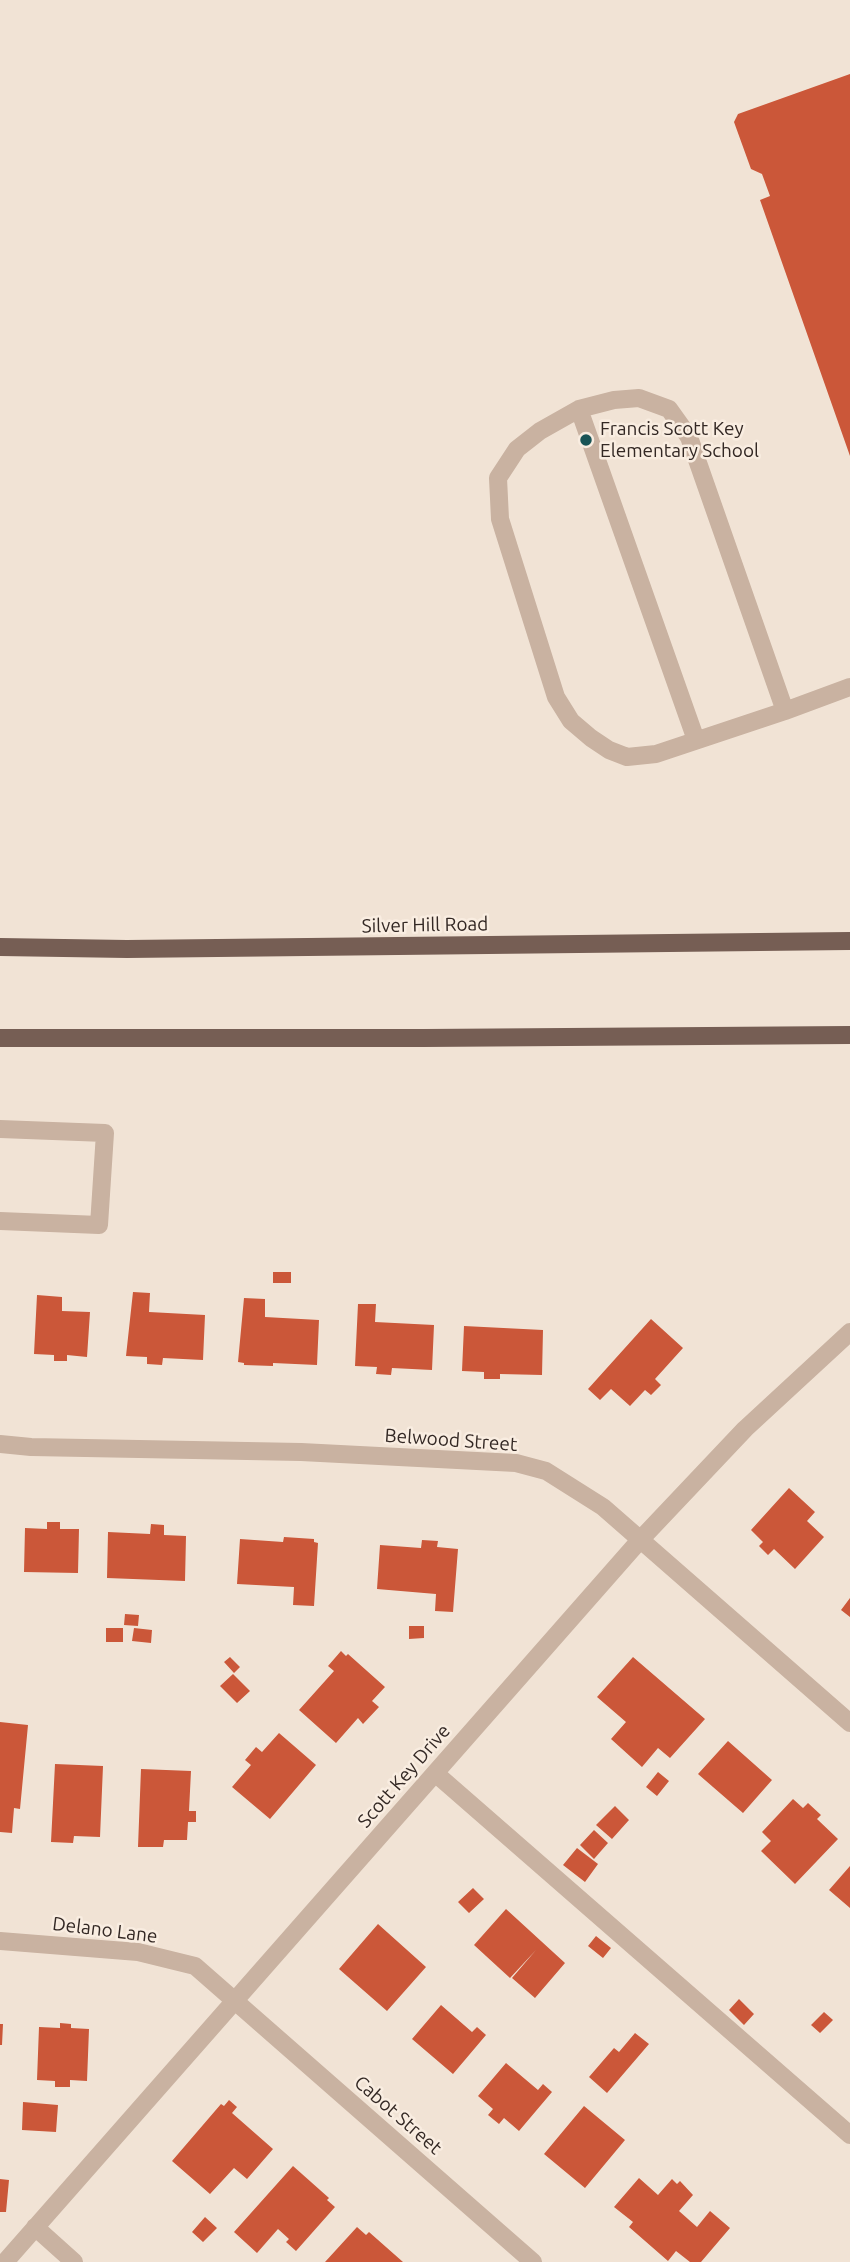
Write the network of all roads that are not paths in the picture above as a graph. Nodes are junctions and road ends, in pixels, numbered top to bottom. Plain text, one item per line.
1 (579, 409) junction
2 (850, 687) edge
3 (785, 711) junction
4 (696, 740) junction
5 (850, 941) edge
6 (0, 947) edge
7 (850, 1035) edge
8 (0, 1038) edge
9 (0, 1129) edge
10 (0, 1221) edge
11 (850, 1332) edge
12 (0, 1444) edge
13 (640, 1539) junction
14 (850, 1723) edge
15 (435, 1773) junction
16 (0, 1941) edge
17 (234, 2000) junction
18 (850, 2135) edge
19 (35, 2227) junction
20 (5, 2262) edge
21 (74, 2262) edge
22 (533, 2262) edge

1 - 3 street
1 - 4 street
1 - 4 street
2 - 3 street
3 - 4 street
5 - 6 main road, Silver Hill Road
7 - 8 main road
9 - 10 street
11 - 13 street, Scott Key Drive
12 - 13 street, Belwood Street
13 - 14 street, Belwood Street
13 - 15 street, Scott Key Drive
15 - 17 street, Scott Key Drive
15 - 18 street
16 - 17 street, Delano Lane
17 - 19 street, Scott Key Drive
17 - 22 street, Cabot Street
19 - 20 street, Scott Key Drive
19 - 21 street

